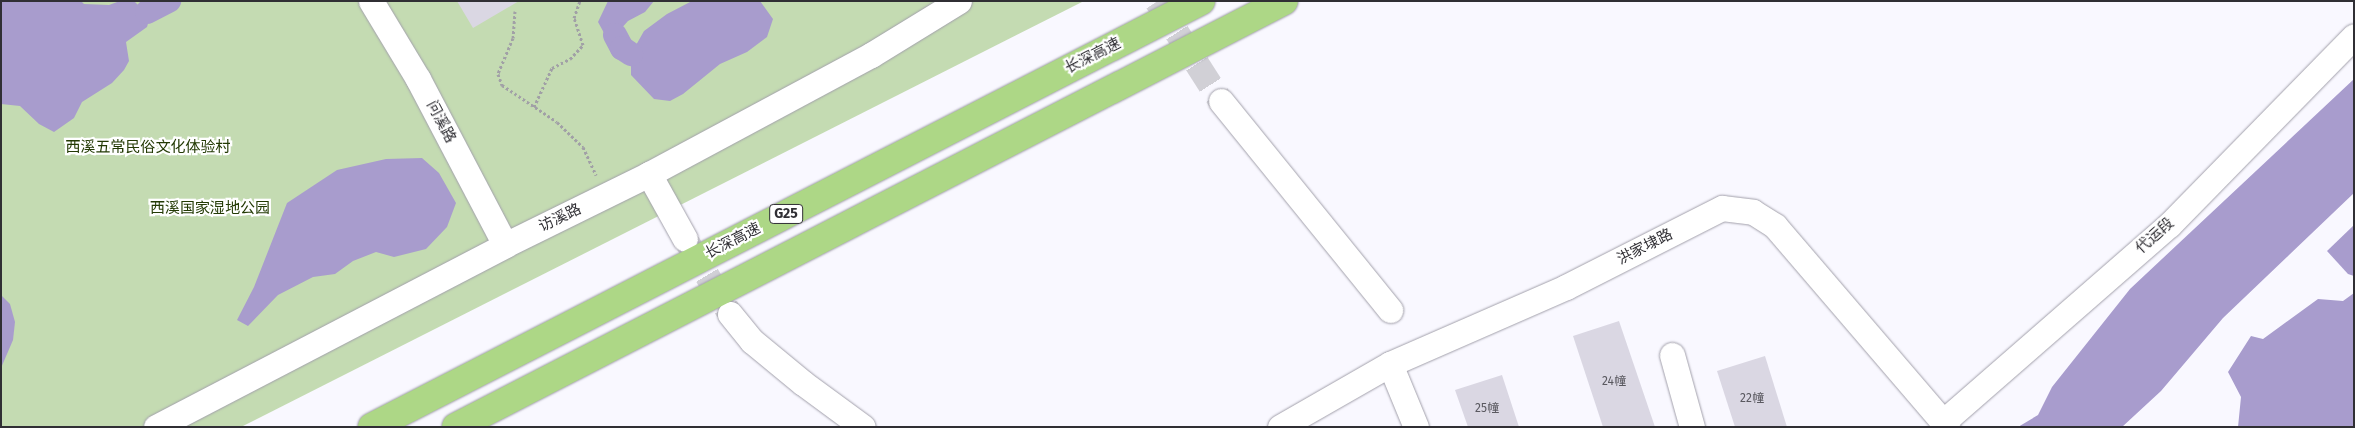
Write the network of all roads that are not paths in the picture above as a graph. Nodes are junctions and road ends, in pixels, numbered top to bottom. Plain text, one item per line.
1 (371, 1) edge
2 (959, 1) edge
3 (1201, 1) edge
4 (1284, 1) edge
5 (2354, 36) edge
6 (1221, 101) tunnel mouth
7 (649, 174) junction
8 (685, 239) tunnel mouth
9 (505, 245) junction
10 (1390, 310) dead end
11 (730, 314) tunnel mouth
12 (1672, 355) dead end
13 (1390, 364) junction
14 (1945, 424) edge
15 (156, 427) edge
16 (372, 427) edge
17 (456, 427) edge
18 (863, 427) edge
19 (1280, 427) edge
20 (1416, 427) edge
21 (1692, 427) edge

1 - 9 street, 问溪路
2 - 7 street, 访溪路
3 - 16 highway, 长深高速 / G25
4 - 17 highway, G25
5 - 14 street, 代运段
6 - 10 street
7 - 8 street
7 - 9 street, 访溪路
9 - 15 street, 访溪路
11 - 18 street
12 - 21 street
13 - 14 street, 洪家埭路
13 - 19 street, 洪家埭路
13 - 20 street

